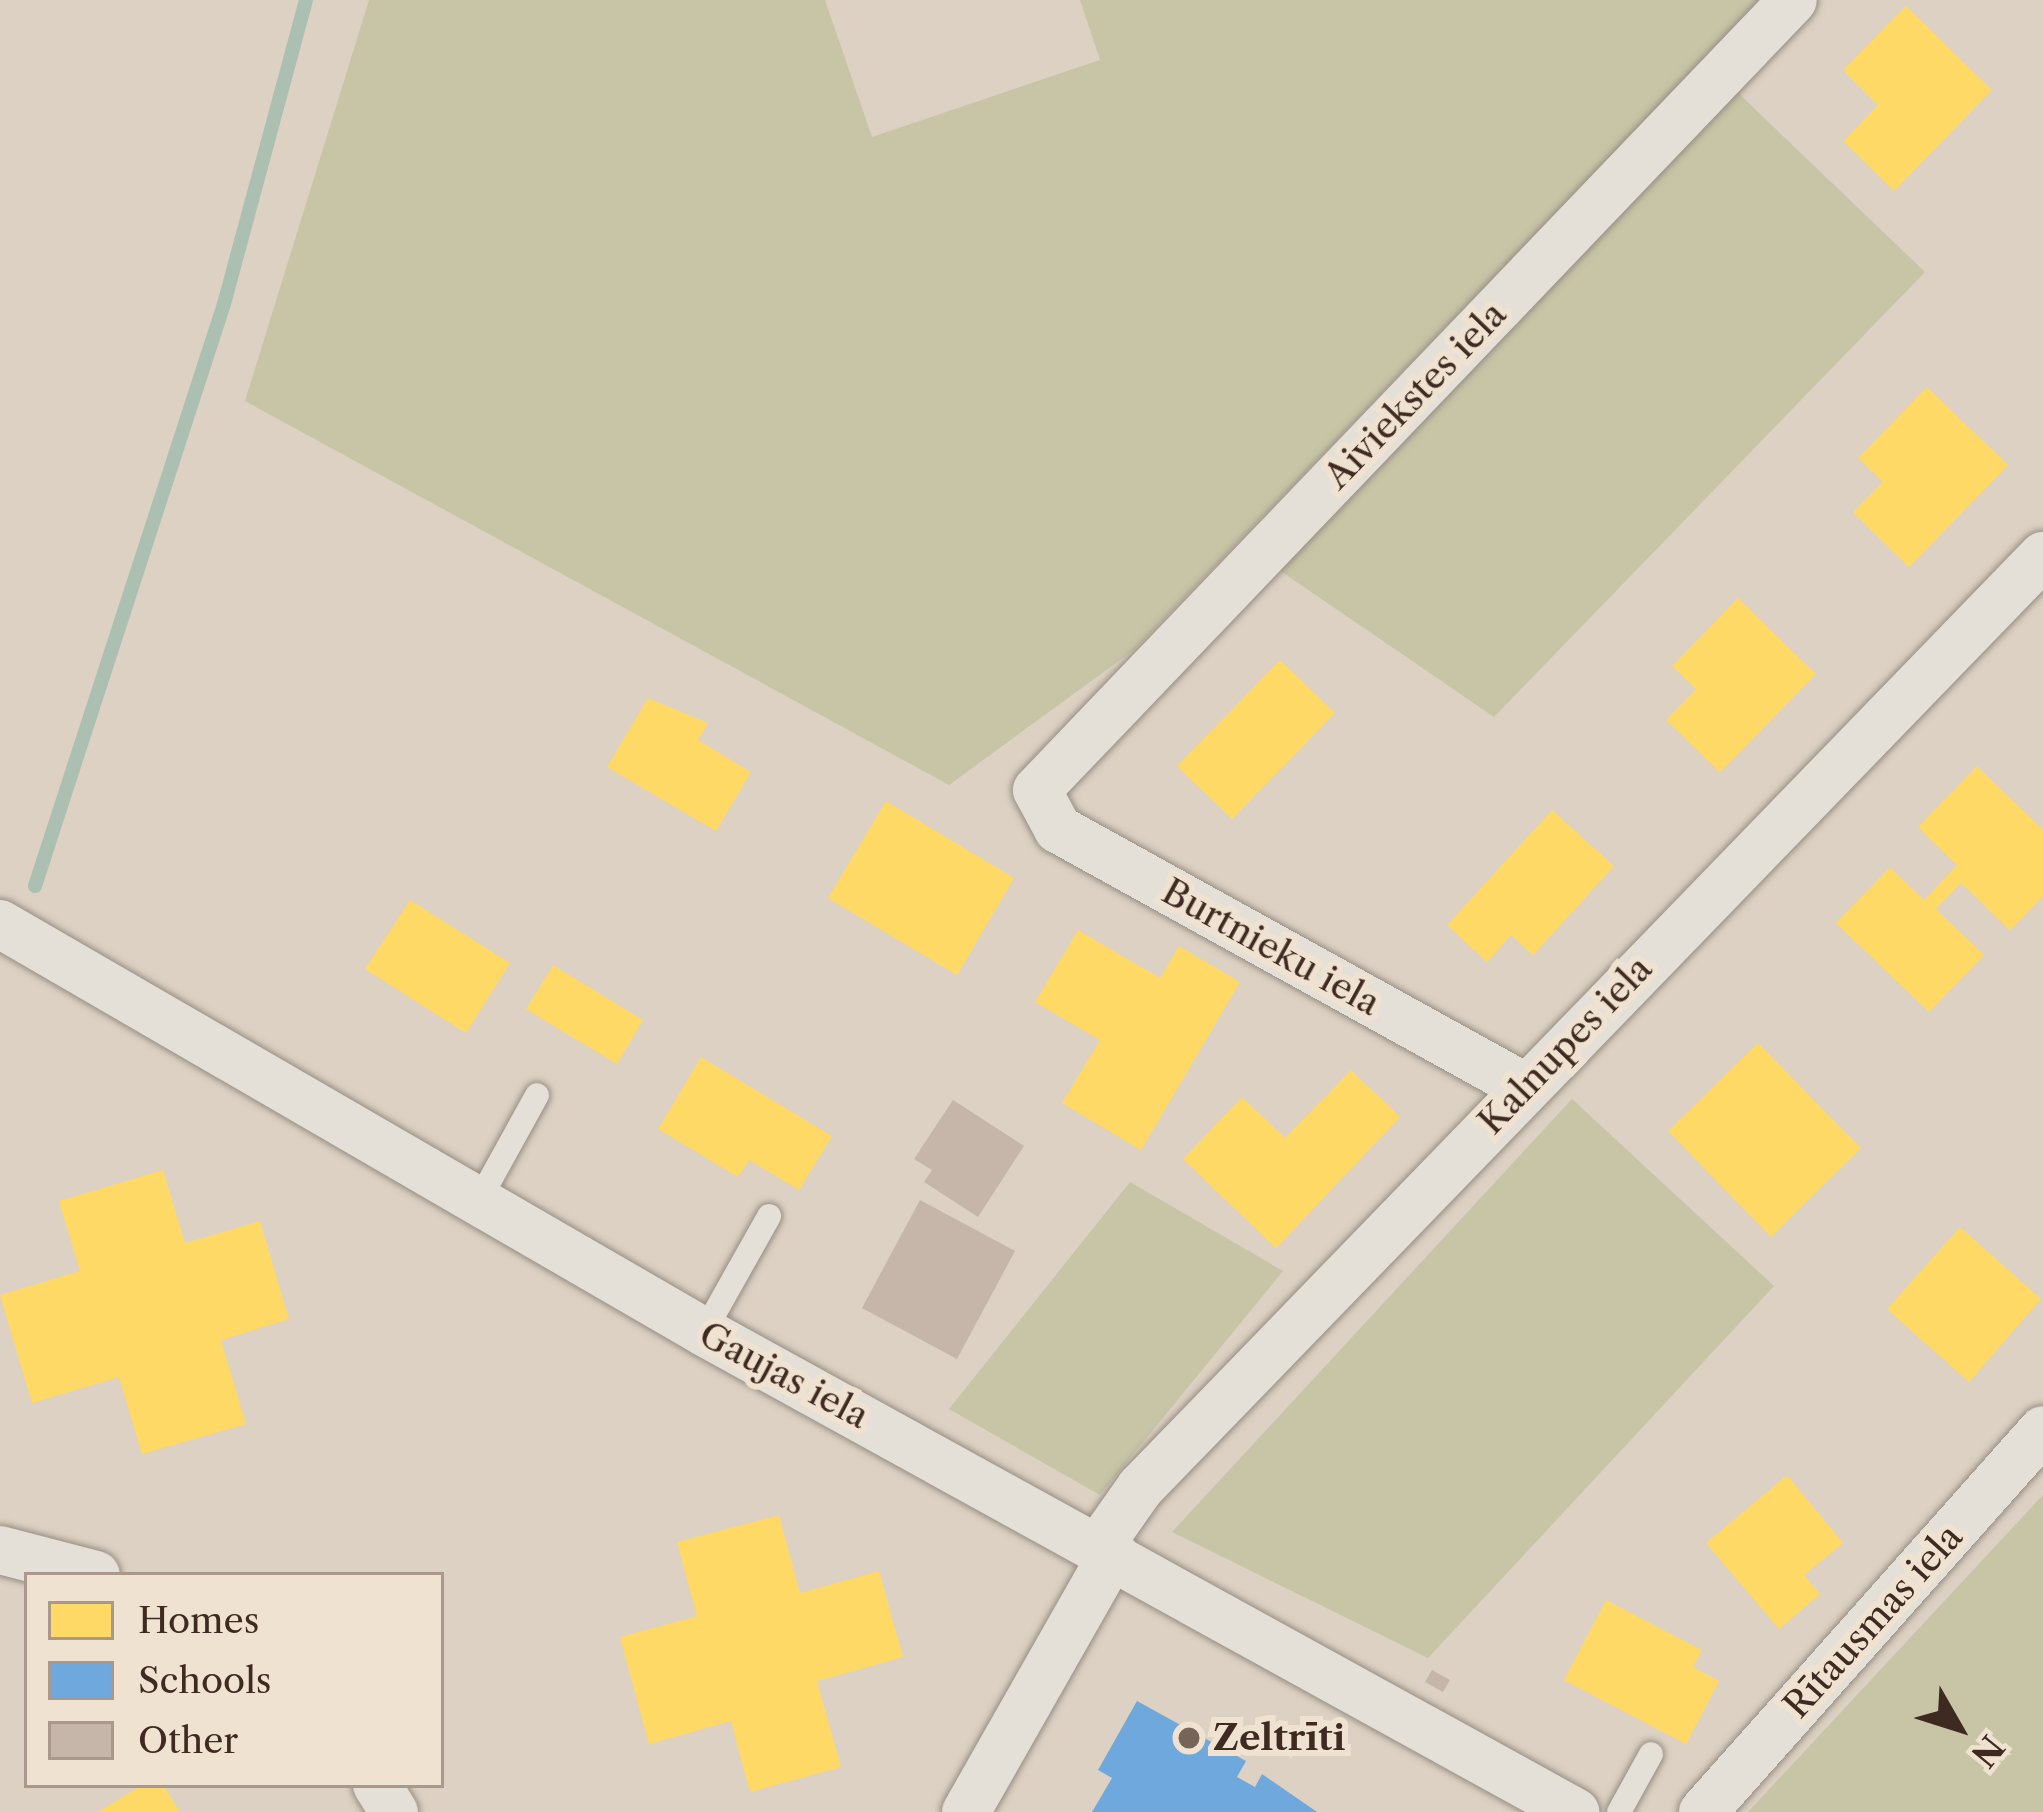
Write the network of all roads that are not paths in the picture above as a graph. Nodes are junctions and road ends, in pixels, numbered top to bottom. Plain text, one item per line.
1 (1793, 0) edge
2 (2043, 556) edge
3 (1036, 790) joint
4 (0, 924) edge
5 (1523, 1086) junction
6 (537, 1095) dead end
7 (478, 1202) junction
8 (770, 1216) dead end
9 (704, 1332) junction
10 (2043, 1430) edge
11 (1107, 1549) junction
12 (0, 1550) edge
13 (84, 1572) edge
14 (1651, 1754) dead end
15 (966, 1812) edge
16 (1575, 1812) edge
17 (1619, 1812) edge
18 (1702, 1812) edge

1 - 3 street, Aiviekstes iela
2 - 5 street, Kalnupes iela
3 - 5 street, Burtnieku iela
4 - 7 street, Gaujas iela
5 - 11 street, Kalnupes iela
6 - 7 lane
7 - 9 street, Gaujas iela
8 - 9 lane
9 - 11 street, Gaujas iela
10 - 18 street, Rītausmas iela
11 - 15 street, Kalnupes iela
11 - 16 street, Gaujas iela
12 - 13 street
14 - 17 lane

